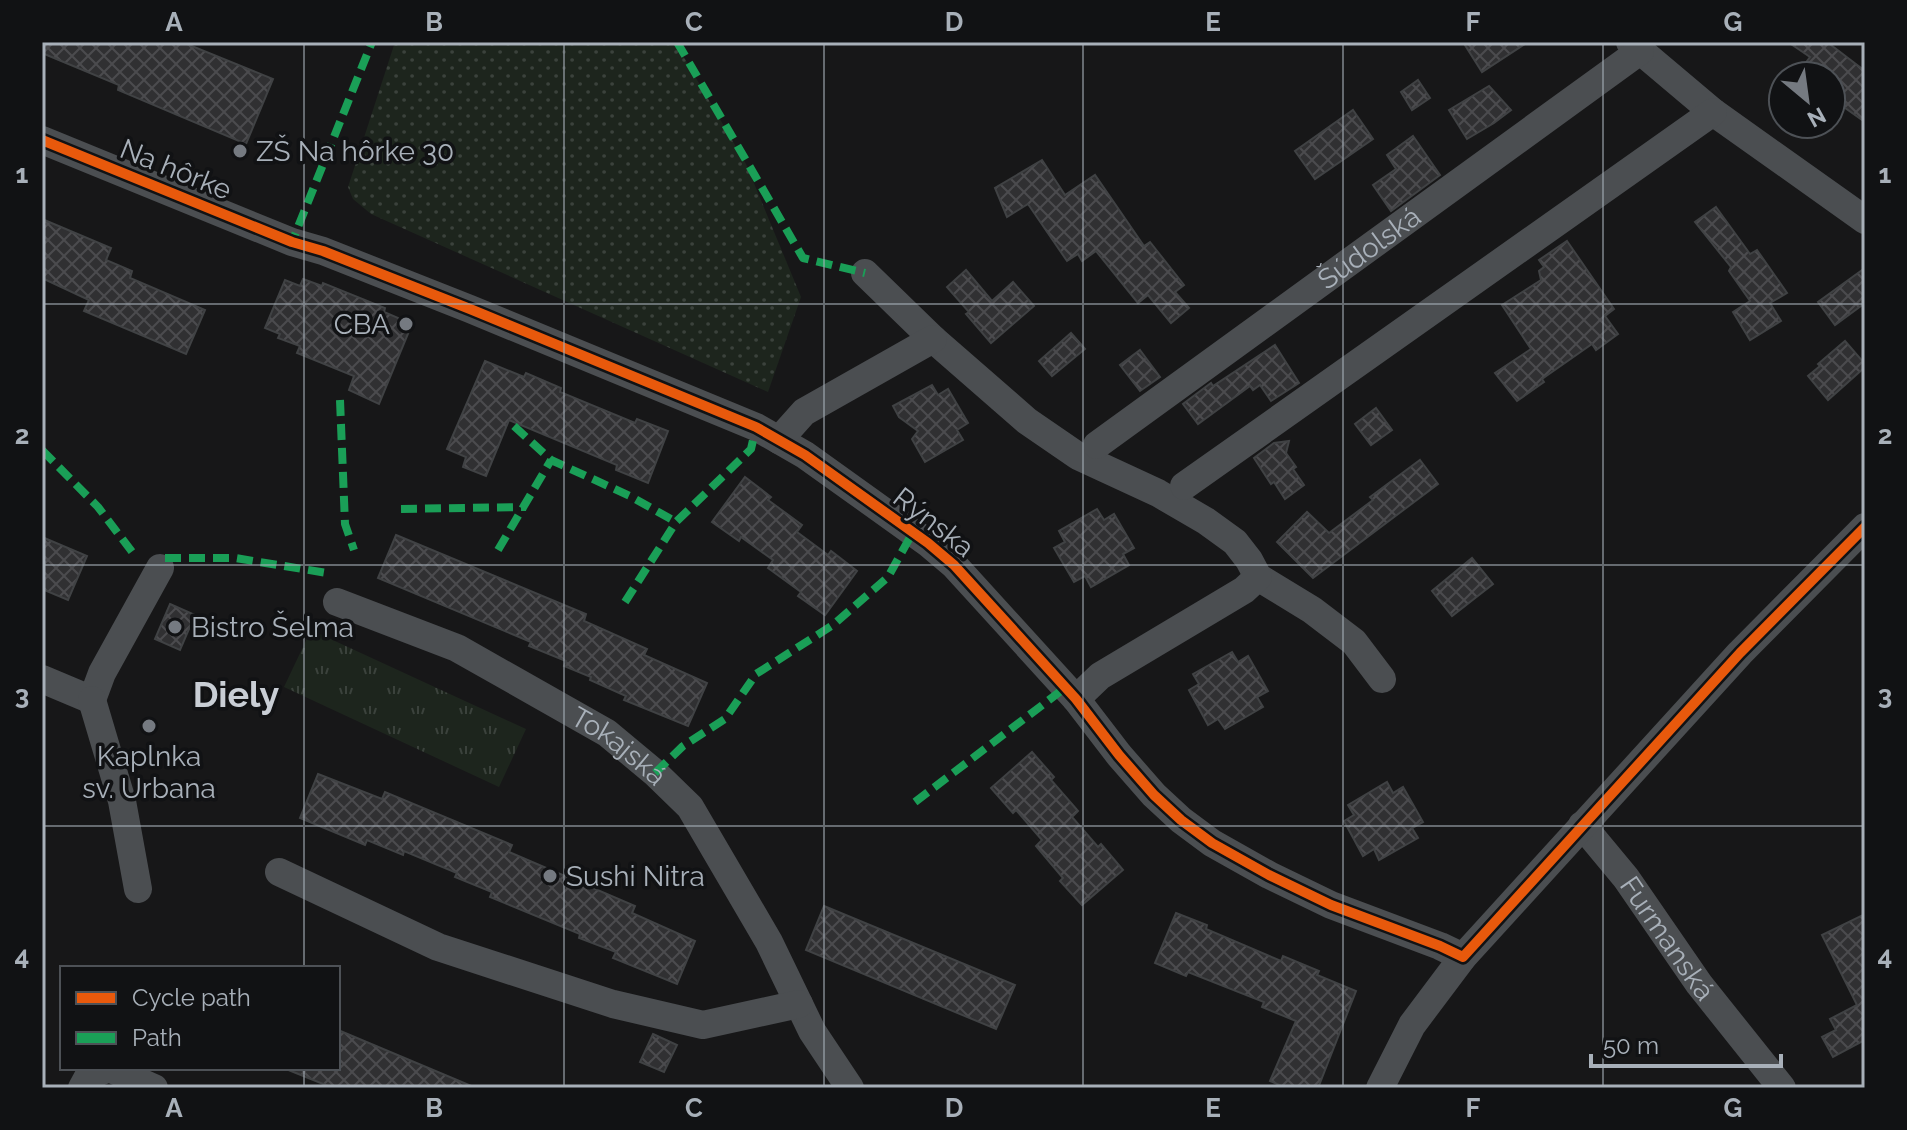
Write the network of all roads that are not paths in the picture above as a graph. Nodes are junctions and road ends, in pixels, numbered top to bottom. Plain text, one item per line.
1 (1635, 46) edge
2 (1713, 112) junction
3 (42, 140) edge
4 (1865, 220) edge
5 (292, 242) joint
6 (865, 273) dead end
7 (933, 339) junction
8 (779, 440) junction
9 (1097, 445) dead end
10 (1184, 486) dead end
11 (1865, 527) edge
12 (160, 568) dead end
13 (1258, 577) junction
14 (337, 602) dead end
15 (42, 679) edge
16 (1382, 679) dead end
17 (1076, 699) junction
18 (92, 700) junction
19 (1582, 825) junction
20 (279, 872) dead end
21 (138, 889) dead end
22 (1463, 957) junction
23 (799, 1004) junction
24 (104, 1070) edge
25 (114, 1070) edge
26 (82, 1088) edge
27 (154, 1088) edge
28 (850, 1088) edge
29 (1380, 1088) edge
30 (1782, 1088) edge

1 - 2 street, Šúdolská
1 - 9 street, Šúdolská
2 - 4 street, Šúdolská
2 - 10 street
3 - 5 street, Na hôrke
5 - 8 street, Rýnska
6 - 7 street
7 - 8 street
7 - 13 street
8 - 17 street, Rýnska
11 - 19 street
12 - 18 street
13 - 16 street
13 - 17 street
14 - 23 street, Tokajská
15 - 18 street
17 - 22 street, Rýnska
18 - 21 street
19 - 22 street
19 - 30 street, Furmanská
20 - 23 street
22 - 29 street
23 - 28 street, Tokajská
24 - 26 street
25 - 27 street

